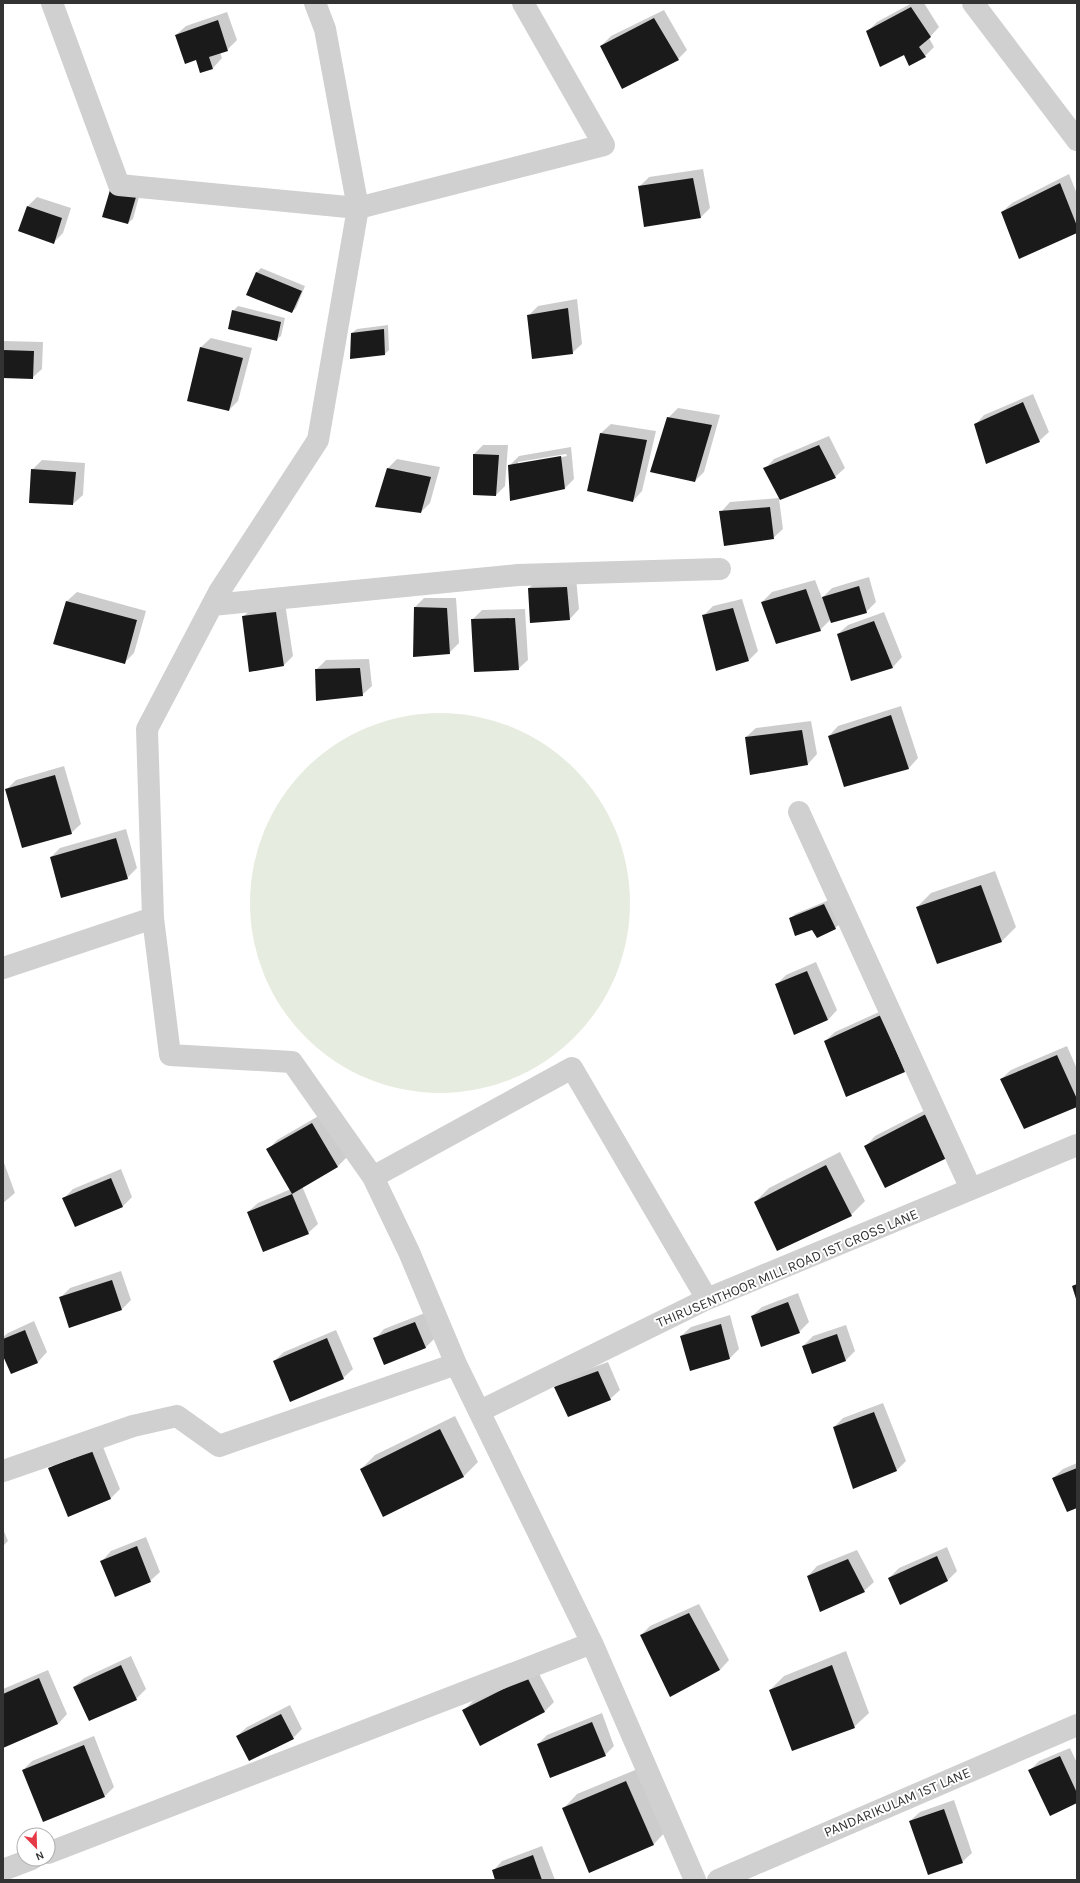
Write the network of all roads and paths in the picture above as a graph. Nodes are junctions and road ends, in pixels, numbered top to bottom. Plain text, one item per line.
1 (52, 3) edge
2 (315, 3) edge
3 (523, 3) edge
4 (973, 3) edge
5 (1077, 140) edge
6 (358, 208) junction
7 (720, 569) dead end
8 (212, 605) junction
9 (799, 812) dead end
10 (153, 918) junction
11 (3, 968) edge
12 (1077, 1145) edge
13 (373, 1177) junction
14 (971, 1189) junction
15 (708, 1299) junction
16 (456, 1364) junction
17 (480, 1411) junction
18 (3, 1471) edge
19 (592, 1643) junction
20 (1077, 1725) edge
21 (56, 1850) edge
22 (16, 1865) edge
23 (3, 1870) edge
24 (695, 1880) edge
25 (718, 1880) edge

1 - 6 street
2 - 6 street
3 - 6 street
4 - 5 street
6 - 8 street
7 - 8 street
8 - 10 street
9 - 14 street
10 - 11 street
10 - 13 street
12 - 14 street, THIRUSENTHOOR MILL ROAD 1ST CROSS LANE
13 - 15 street
13 - 16 street
14 - 15 street, THIRUSENTHOOR MILL ROAD 1ST CROSS LANE
15 - 17 street, THIRUSENTHOOR MILL ROAD 1ST CROSS LANE
16 - 17 street
16 - 18 street
17 - 19 street
19 - 21 street
19 - 24 street
20 - 25 street, PANDARIKULAM 1ST LANE
22 - 23 street

